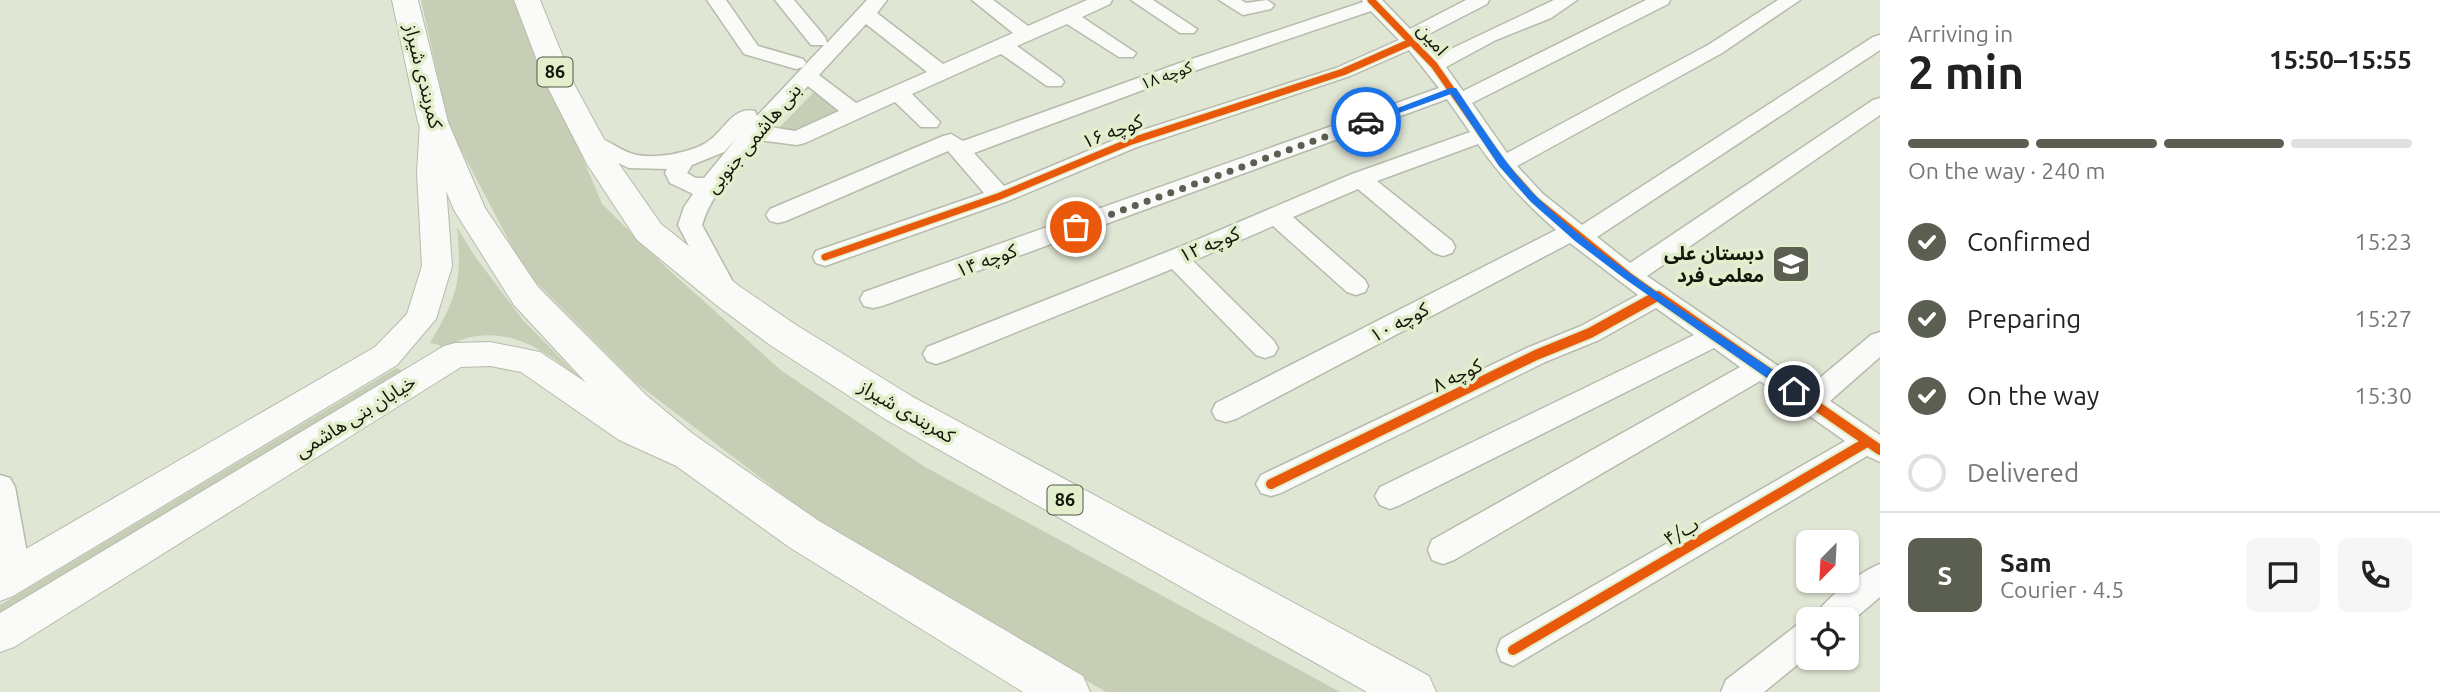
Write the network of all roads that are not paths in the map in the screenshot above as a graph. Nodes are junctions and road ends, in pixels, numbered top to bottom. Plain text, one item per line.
1 (405, 0) edge
2 (527, 0) edge
3 (716, 0) edge
4 (784, 0) edge
5 (981, 0) edge
6 (1103, 0) edge
7 (1140, 0) edge
8 (1228, 0) edge
9 (1480, 0) edge
10 (1567, 0) edge
11 (1661, 0) edge
12 (1791, 0) edge
13 (1373, 2) edge
14 (868, 4) edge
15 (1264, 5) dead end
16 (1068, 16) junction
17 (1187, 29) dead end
18 (1026, 34) junction
19 (1411, 39) junction
20 (818, 41) junction
21 (1880, 41) edge
22 (1002, 45) junction
23 (1126, 53) dead end
24 (1434, 65) junction
25 (802, 69) junction
26 (940, 72) junction
27 (1054, 82) dead end
28 (896, 91) junction
29 (1457, 95) junction
30 (1880, 105) edge
31 (853, 111) junction
32 (433, 122) junction
33 (929, 122) dead end
34 (754, 132) junction
35 (1483, 135) junction
36 (590, 142) junction
37 (959, 150) junction
38 (683, 160) junction
39 (1503, 164) junction
40 (1360, 179) junction
41 (711, 185) junction
42 (1000, 196) junction
43 (778, 215) dead end
44 (1276, 215) junction
45 (1575, 235) junction
46 (1443, 247) dead end
47 (825, 257) dead end
48 (1175, 258) junction
49 (1629, 276) junction
50 (1356, 286) dead end
51 (727, 295) junction
52 (1657, 296) junction
53 (873, 299) dead end
54 (1715, 336) junction
55 (1880, 342) edge
56 (1265, 348) dead end
57 (936, 354) dead end
58 (386, 356) junction
59 (1761, 368) junction
60 (406, 384) junction
61 (1810, 402) junction
62 (1226, 411) dead end
63 (1874, 446) edge
64 (722, 476) junction
65 (1271, 484) dead end
66 (0, 487) edge
67 (1390, 496) dead end
68 (1443, 550) dead end
69 (1880, 578) edge
70 (8, 580) edge
71 (1845, 607) edge
72 (0, 634) edge
73 (1796, 646) edge
74 (1513, 650) dead end
75 (1066, 692) edge
76 (1412, 692) edge
77 (1738, 692) edge

1 - 32 highway, کمربندی شیراز
2 - 36 highway, کمربندی شیراز / 86
3 - 25 street
4 - 20 street
5 - 18 street
6 - 16 street
7 - 17 street
8 - 15 street
9 - 19 street, کوچه ۱۶
10 - 24 street
11 - 29 street, کوچه ۱۴
12 - 39 street
13 - 19 street, امین
13 - 37 street, کوچه ۱۸
14 - 20 street, بنی هاشمی جنوبی
14 - 25 street, بنی هاشمی جنوبی
14 - 26 street
16 - 18 street
16 - 23 street
18 - 22 street
19 - 24 street, امین
19 - 42 street, کوچه ۱۶
20 - 25 street, بنی هاشمی جنوبی
21 - 45 street, کوچه ۱۰
22 - 26 street
22 - 27 street
24 - 29 street, امین
25 - 31 street
25 - 34 street, بنی هاشمی جنوبی
25 - 38 street, بنی هاشمی جنوبی
26 - 28 street
28 - 31 street
28 - 33 street
29 - 35 street, امین
29 - 53 street, کوچه ۱۴
30 - 49 street
31 - 34 street
32 - 58 main road, خیابان بنی هاشمی
32 - 64 highway, کمربندی شیراز
34 - 41 street, بنی هاشمی جنوبی
35 - 39 street, امین
35 - 40 street, کوچه ۱۲
36 - 38 street, بنی هاشمی جنوبی
36 - 51 highway, کمربندی شیراز / 86
37 - 42 street
37 - 43 street, کوچه ۱۸
38 - 41 street
39 - 45 street, امین
40 - 44 street, کوچه ۱۲
40 - 46 street
41 - 51 street, بنی هاشمی جنوبی
42 - 47 street, کوچه ۱۶
44 - 48 street, کوچه ۱۲
44 - 50 street
45 - 49 street, امین
45 - 62 street, کوچه ۱۰
48 - 56 street
48 - 57 street, کوچه ۱۲
49 - 52 street, امین
51 - 76 highway, کمربندی شیراز / 86
52 - 54 street, امین
52 - 65 street, کوچه ۸
54 - 59 street, امین
54 - 67 street
55 - 61 street
58 - 60 main road
58 - 70 main road, خیابان بنی هاشمی
59 - 61 street, امین
59 - 68 street
60 - 64 main road, خیابان بنی هاشمی
60 - 72 main road, خیابان بنی هاشمی
61 - 63 street, امین
63 - 74 street, ۴/ب
64 - 75 highway, کمربندی شیراز
66 - 70 street
69 - 71 street
73 - 77 street

